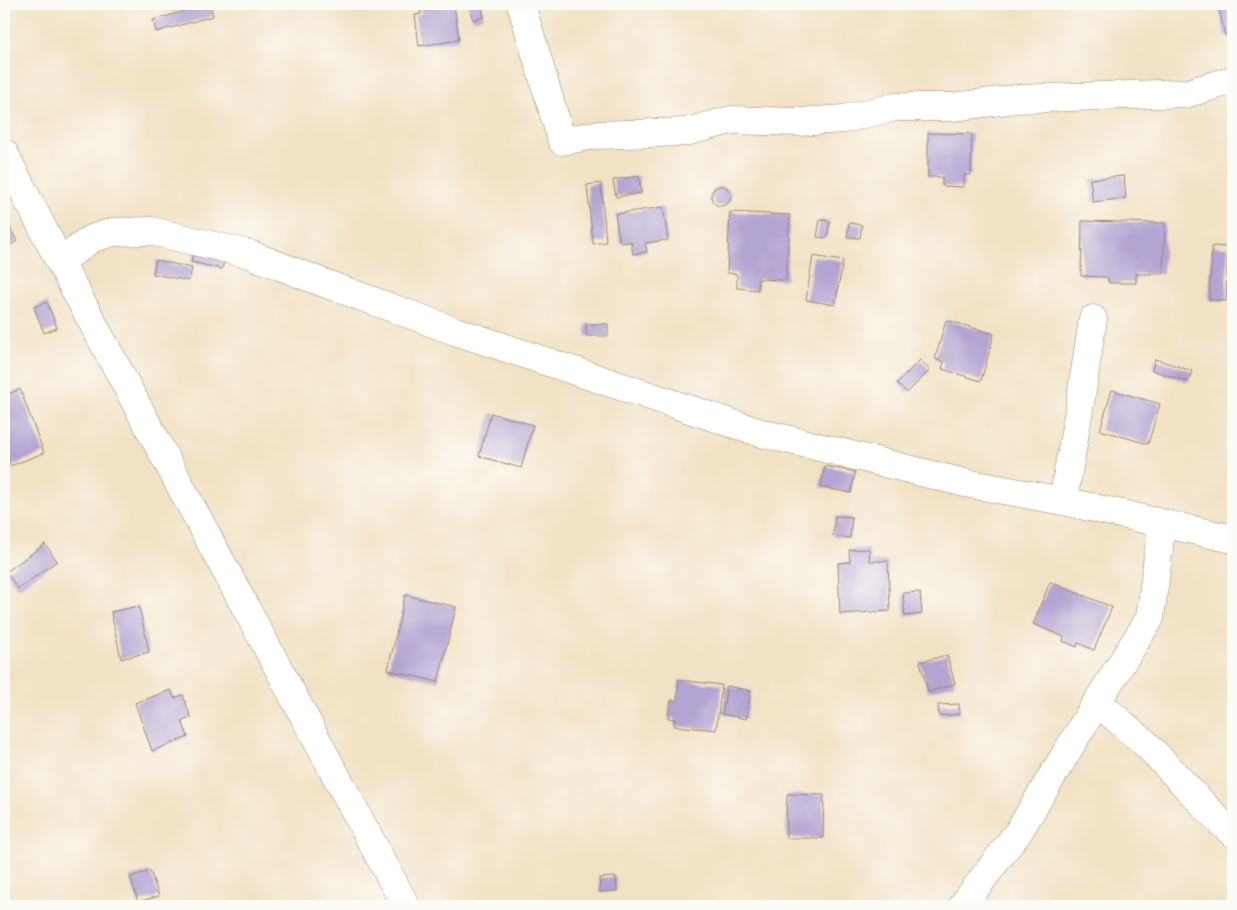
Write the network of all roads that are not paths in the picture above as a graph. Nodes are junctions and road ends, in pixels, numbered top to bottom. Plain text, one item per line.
1 (522, 4) edge
2 (1233, 80) edge
3 (4, 152) edge
4 (60, 262) junction
5 (1092, 319) dead end
6 (1063, 501) junction
7 (1162, 524) junction
8 (1233, 539) edge
9 (1097, 702) junction
10 (1233, 833) edge
11 (406, 906) edge
12 (962, 906) edge

1 - 2 street
3 - 4 street
4 - 6 street
4 - 11 street
5 - 6 street
6 - 7 street
7 - 8 street
7 - 9 street
9 - 10 street
9 - 12 street

